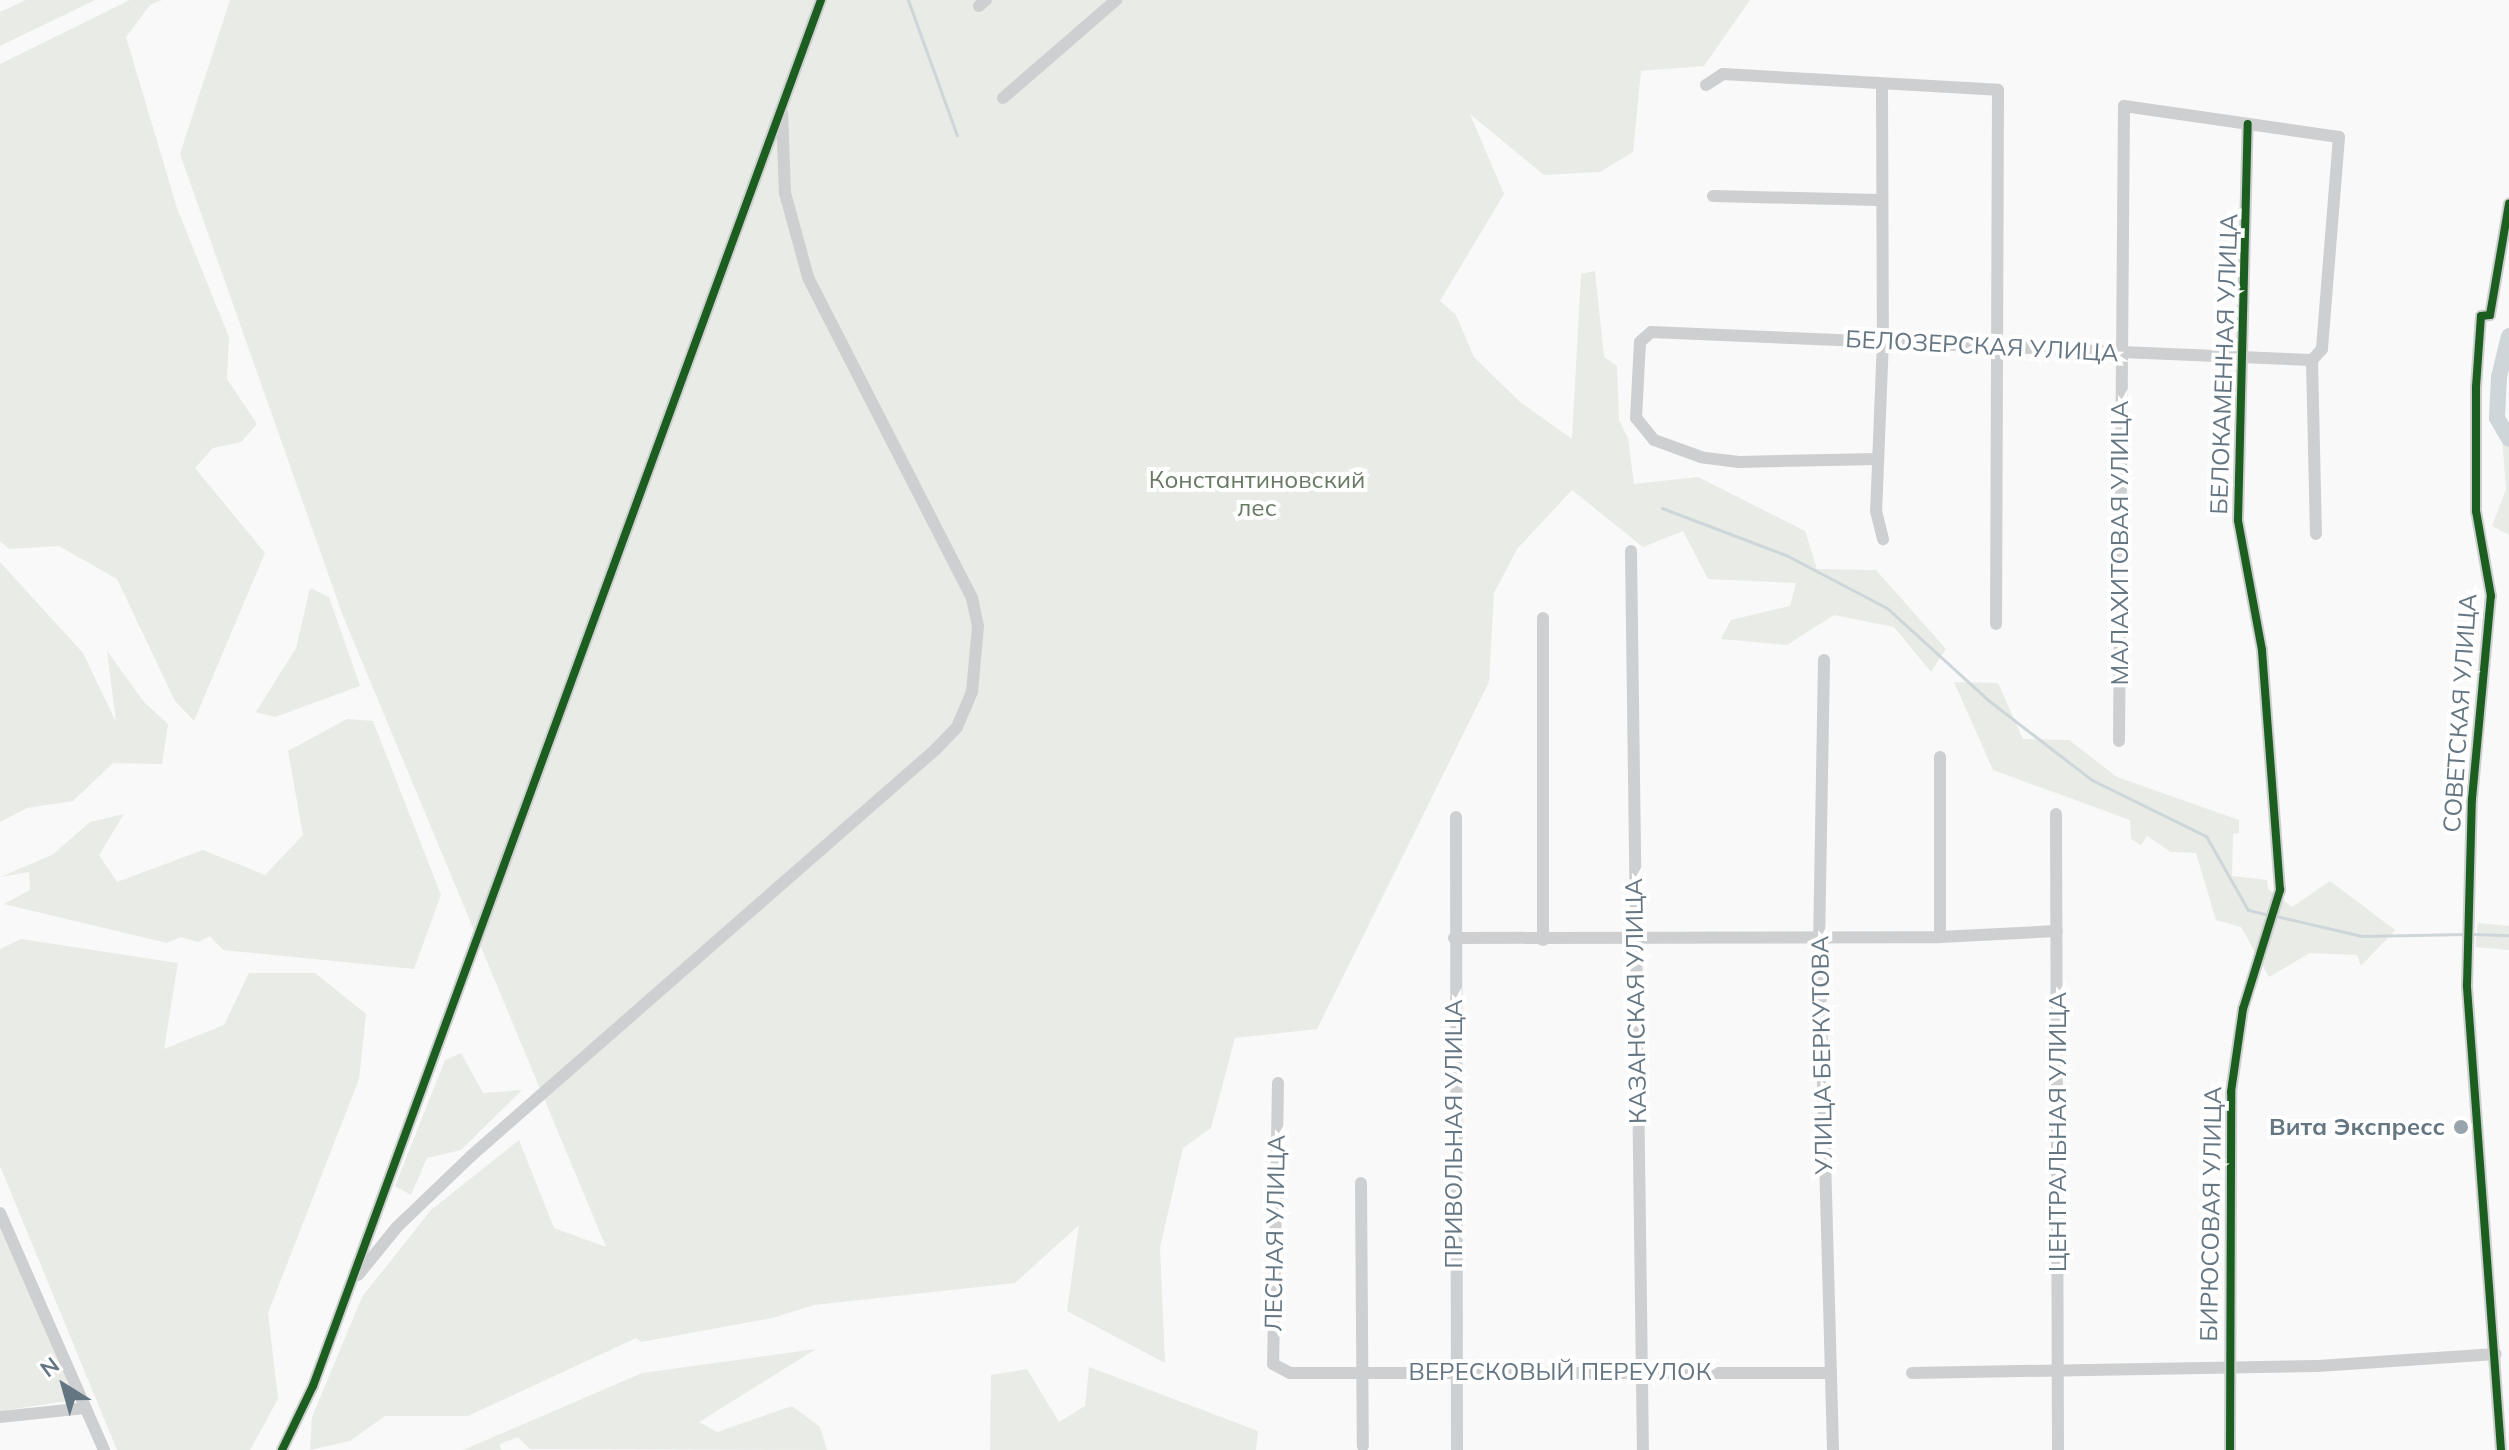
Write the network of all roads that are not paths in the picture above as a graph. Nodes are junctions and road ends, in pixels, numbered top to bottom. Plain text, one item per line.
1 (821, 0) edge
2 (1116, 0) edge
3 (1706, 85) dead end
4 (1882, 87) junction
5 (1003, 98) dead end
6 (782, 106) junction
7 (2248, 124) junction
8 (1713, 196) dead end
9 (1879, 200) junction
10 (2509, 204) edge
11 (1883, 340) junction
12 (2001, 349) junction
13 (2121, 353) junction
14 (2241, 359) junction
15 (2312, 360) junction
16 (1878, 459) junction
17 (2316, 534) dead end
18 (1883, 539) dead end
19 (1631, 551) dead end
20 (1543, 618) dead end
21 (1996, 624) dead end
22 (2262, 650) joint
23 (1824, 660) dead end
24 (2119, 741) dead end
25 (1940, 757) dead end
26 (2056, 814) dead end
27 (1456, 817) dead end
28 (2057, 931) junction
29 (1634, 937) junction
30 (1940, 937) junction
31 (1454, 938) junction
32 (1819, 938) junction
33 (1543, 940) junction
34 (1278, 1083) dead end
35 (1361, 1183) dead end
36 (0, 1213) edge
37 (351, 1283) junction
38 (2496, 1354) junction
39 (2228, 1365) junction
40 (2060, 1368) junction
41 (1457, 1372) junction
42 (1290, 1373) joint
43 (1831, 1373) junction
44 (1912, 1373) dead end
45 (1364, 1374) junction
46 (1643, 1374) junction
47 (85, 1408) junction
48 (0, 1417) edge
49 (1363, 1446) dead end
50 (104, 1450) edge
51 (282, 1450) edge
52 (1457, 1450) edge
53 (1643, 1450) edge
54 (1833, 1450) edge
55 (2058, 1450) edge
56 (2230, 1450) edge
57 (2501, 1450) edge

1 - 6 street
2 - 5 street
3 - 4 street
4 - 9 street
4 - 12 street
6 - 37 street
6 - 37 street
7 - 13 street, МАЛАХИТОВАЯ УЛИЦА
7 - 14 street, БЕЛОКАМЕННАЯ УЛИЦА
7 - 15 street
8 - 9 street
9 - 11 street
10 - 38 street, СОВЕТСКАЯ УЛИЦА
11 - 12 street, БЕЛОЗЕРСКАЯ УЛИЦА
11 - 16 street
11 - 16 street, БЕЛОЗЕРСКАЯ УЛИЦА
12 - 13 street, БЕЛОЗЕРСКАЯ УЛИЦА
12 - 21 street
13 - 14 street, БЕЛОЗЕРСКАЯ УЛИЦА
13 - 24 street, МАЛАХИТОВАЯ УЛИЦА
14 - 15 street, БЕЛОЗЕРСКАЯ УЛИЦА
14 - 22 street, БЕЛОКАМЕННАЯ УЛИЦА
15 - 17 street
16 - 18 street
19 - 29 street, КАЗАНСКАЯ УЛИЦА
20 - 33 street
22 - 39 street, БИРЮСОВАЯ УЛИЦА
23 - 32 street, УЛИЦА БЕРКУТОВА
25 - 30 street
26 - 28 street, ЦЕНТРАЛЬНАЯ УЛИЦА
27 - 31 street, ПРИВОЛЬНАЯ УЛИЦА
28 - 30 street
28 - 40 street, ЦЕНТРАЛЬНАЯ УЛИЦА
29 - 32 street
29 - 33 street
29 - 46 street, КАЗАНСКАЯ УЛИЦА
30 - 32 street
31 - 33 street
31 - 41 street, ПРИВОЛЬНАЯ УЛИЦА
32 - 43 street, УЛИЦА БЕРКУТОВА
34 - 42 street, ЛЕСНАЯ УЛИЦА
35 - 45 street
36 - 47 street
37 - 51 street
38 - 39 street
38 - 57 street, СОВЕТСКАЯ УЛИЦА
39 - 40 street
39 - 56 street, БИРЮСОВАЯ УЛИЦА
40 - 44 street
40 - 55 street, ЦЕНТРАЛЬНАЯ УЛИЦА
41 - 45 street, ВЕРЕСКОВЫЙ ПЕРЕУЛОК
41 - 46 street, ВЕРЕСКОВЫЙ ПЕРЕУЛОК
41 - 52 street, ПРИВОЛЬНАЯ УЛИЦА
42 - 45 street, ВЕРЕСКОВЫЙ ПЕРЕУЛОК
43 - 46 street, ВЕРЕСКОВЫЙ ПЕРЕУЛОК
43 - 54 street, УЛИЦА БЕРКУТОВА
45 - 49 street
46 - 53 street, КАЗАНСКАЯ УЛИЦА
47 - 48 street
47 - 50 street

